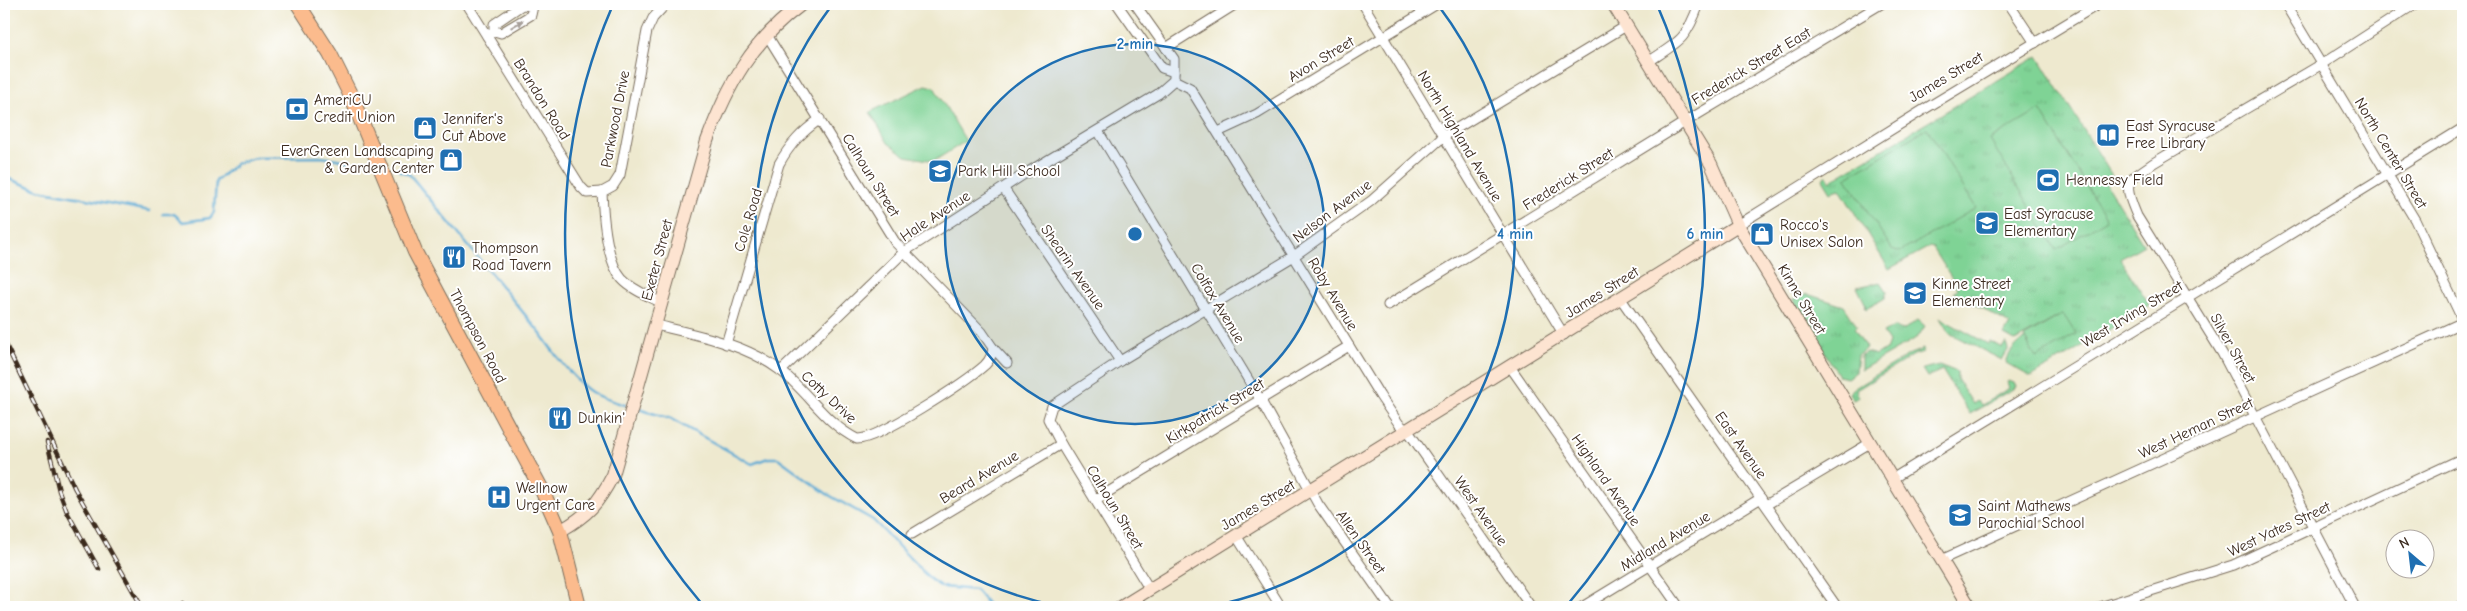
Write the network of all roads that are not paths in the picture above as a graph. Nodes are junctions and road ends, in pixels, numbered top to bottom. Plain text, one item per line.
1 (298, 4) edge
2 (468, 4) edge
3 (666, 4) edge
4 (802, 4) edge
5 (1117, 4) edge
6 (1135, 4) edge
7 (1236, 4) edge
8 (1363, 4) edge
9 (1437, 4) edge
10 (1613, 4) edge
11 (1699, 4) edge
12 (1881, 4) edge
13 (2009, 4) edge
14 (2099, 4) edge
15 (2285, 4) edge
16 (2415, 4) edge
17 (1626, 26) junction
18 (767, 35) junction
19 (1383, 37) junction
20 (2035, 43) junction
21 (1166, 48) junction
22 (1648, 62) junction
23 (2322, 64) junction
24 (1174, 76) junction
25 (820, 119) junction
26 (1685, 122) junction
27 (2463, 128) edge
28 (1098, 131) junction
29 (1218, 132) junction
30 (1444, 136) junction
31 (2388, 175) junction
32 (1004, 189) junction
33 (602, 192) junction
34 (1738, 225) junction
35 (1503, 235) junction
36 (904, 252) junction
37 (1294, 256) junction
38 (2188, 296) junction
39 (1621, 300) junction
40 (662, 303) junction
41 (1388, 306) dead end
42 (1207, 310) junction
43 (2463, 322) edge
44 (656, 325) junction
45 (1564, 335) junction
46 (726, 344) junction
47 (1349, 346) junction
48 (993, 348) junction
49 (1120, 362) junction
50 (1007, 363) dead end
51 (1511, 368) junction
52 (781, 371) junction
53 (1260, 399) junction
54 (1049, 410) joint
55 (2255, 416) junction
56 (1408, 431) junction
57 (1870, 443) junction
58 (1061, 444) junction
59 (2463, 458) edge
60 (1892, 479) junction
61 (1311, 491) junction
62 (1095, 500) junction
63 (1764, 502) junction
64 (2313, 528) junction
65 (560, 531) junction
66 (912, 534) dead end
67 (1237, 536) junction
68 (1941, 560) junction
69 (1650, 566) junction
70 (1150, 590) junction
71 (2463, 605) edge
72 (1125, 606) edge
73 (579, 607) edge
74 (1281, 607) edge
75 (1390, 607) edge
76 (1531, 607) edge
77 (1582, 607) edge
78 (1679, 607) edge
79 (1837, 607) edge
80 (1970, 607) edge
81 (2100, 607) edge
82 (2356, 607) edge
83 (2458, 607) edge

1 - 65 main road, Thompson Road
2 - 33 street, Brandon Road
3 - 33 street, Parkwood Drive
4 - 18 street, Exeter Street
5 - 24 street, Roby Avenue
6 - 21 street
7 - 21 street
8 - 19 street, North Highland Avenue
9 - 19 street, Avon Street
10 - 17 street, Kinne Street
11 - 22 street
12 - 26 street, Frederick Street East
13 - 20 street
14 - 20 street, James Street
15 - 23 street, North Center Street
16 - 23 street
17 - 22 street, Kinne Street
17 - 30 street, Nelson Avenue
18 - 25 street, Calhoun Street
18 - 40 street, Exeter Street
19 - 29 street, Avon Street
19 - 30 street, North Highland Avenue
20 - 34 street, James Street
21 - 24 street
22 - 26 street, Kinne Street
23 - 31 street, North Center Street
23 - 38 street, Silver Street
24 - 28 street, Hale Avenue
24 - 29 street, Roby Avenue
25 - 36 street, Calhoun Street
25 - 46 street, Cole Road
26 - 34 street, Kinne Street
26 - 35 street, Frederick Street
27 - 31 street, West Irving Street
28 - 32 street, Hale Avenue
28 - 42 street, Colfax Avenue
29 - 37 street, Roby Avenue
30 - 35 street, North Highland Avenue
30 - 37 street, Nelson Avenue
31 - 38 street, West Irving Street
31 - 43 street, North Center Street
32 - 36 street, Hale Avenue
32 - 49 street, Shearin Avenue
33 - 40 street
34 - 39 street, James Street
34 - 57 street, Kinne Street
35 - 41 street, Frederick Street
35 - 45 street, North Highland Avenue
36 - 48 street, Calhoun Street
36 - 52 street, Hale Avenue
37 - 42 street, Nelson Avenue
37 - 47 street, Roby Avenue
38 - 55 street, Silver Street
38 - 60 street, West Irving Street
39 - 45 street, James Street
39 - 63 street, East Avenue
40 - 44 street, Exeter Street
42 - 49 street, Nelson Avenue
42 - 53 street, Colfax Avenue
43 - 55 street, West Heman Street
44 - 46 street, Cotty Drive
44 - 65 street, Exeter Street
45 - 51 street, James Street
46 - 52 street, Cotty Drive
47 - 53 street, Kirkpatrick Street
47 - 56 street, Roby Avenue
48 - 50 street, Calhoun Street
48 - 52 street, Cotty Drive
49 - 54 street, Nelson Avenue
51 - 56 street, James Street
51 - 69 street, Highland Avenue
53 - 61 street, Colfax Avenue
53 - 62 street, Kirkpatrick Street
54 - 58 street, Calhoun Street
55 - 64 street, Silver Street
55 - 68 street, West Heman Street
56 - 61 street, James Street
56 - 76 street, West Avenue
57 - 60 street, Kinne Street
57 - 63 street, Midland Avenue
58 - 62 street, Calhoun Street
58 - 66 street, Beard Avenue
59 - 64 street, West Yates Street
60 - 68 street, Kinne Street
61 - 67 street, James Street
61 - 75 street, Allen Street
62 - 70 street, Calhoun Street
63 - 69 street, Midland Avenue
63 - 79 street, East Avenue
64 - 81 street, West Yates Street
64 - 82 street, Silver Street
65 - 73 main road, Thompson Road
67 - 70 street, James Street
67 - 74 street
68 - 80 street, Kinne Street
69 - 77 street, Midland Avenue
69 - 78 street, Highland Avenue
70 - 72 street, James Street
71 - 83 street

